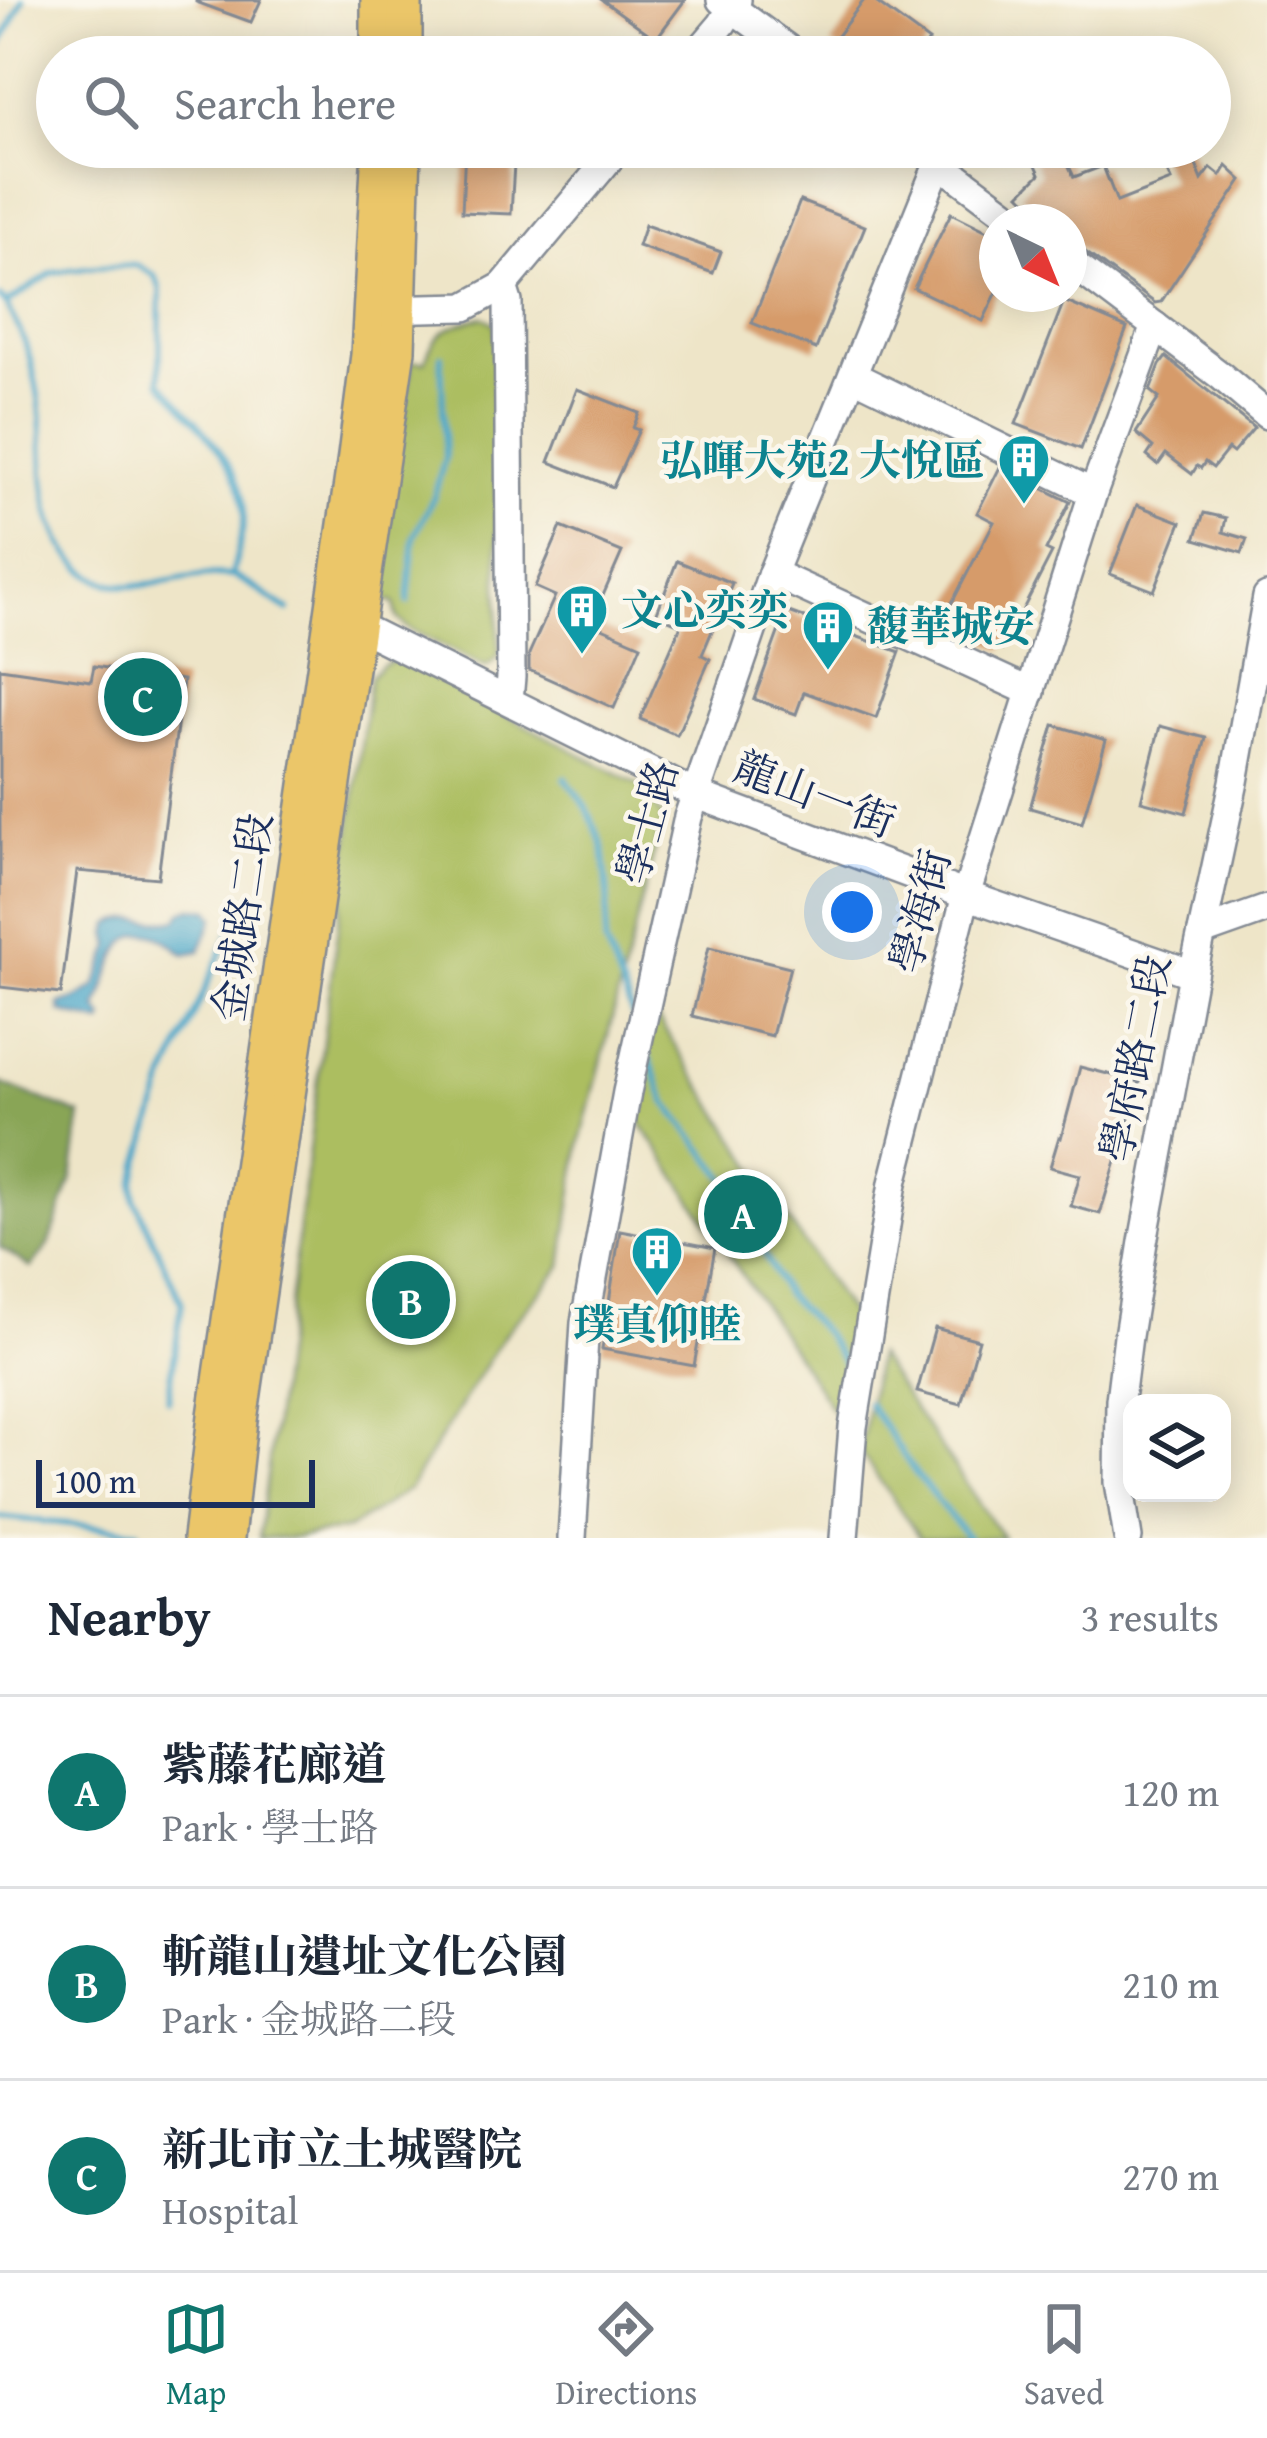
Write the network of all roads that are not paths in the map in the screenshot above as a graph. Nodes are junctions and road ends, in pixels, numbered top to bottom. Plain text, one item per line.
1 (378, 0) edge
2 (405, 0) edge
3 (730, 2) edge
4 (378, 36) edge
5 (405, 36) edge
6 (708, 36) edge
7 (773, 36) edge
8 (380, 168) edge
9 (402, 168) edge
10 (601, 168) edge
11 (924, 168) edge
12 (945, 168) edge
13 (994, 204) edge
14 (1087, 275) edge
15 (503, 286) junction
16 (385, 310) junction
17 (1155, 326) junction
18 (854, 376) junction
19 (1267, 415) edge
20 (1094, 493) junction
21 (772, 573) junction
22 (1267, 597) edge
23 (358, 626) junction
24 (1031, 692) junction
25 (509, 700) junction
26 (695, 794) junction
27 (966, 895) junction
28 (1267, 909) edge
29 (1202, 932) junction
30 (1193, 974) junction
31 (200, 1538) edge
32 (227, 1538) edge
33 (572, 1538) edge
34 (844, 1538) edge
35 (1129, 1538) edge

1 - 4 main road
2 - 5 main road
3 - 6 street
3 - 7 street
8 - 16 main road
9 - 16 main road
10 - 15 street
11 - 18 street, 學士路
12 - 13 street
14 - 17 street
15 - 16 street
15 - 25 street
16 - 23 main road, 金城路二段
16 - 31 main road, 金城路二段
17 - 19 street
17 - 20 street, 學海街
18 - 20 street
18 - 21 street, 學士路
20 - 24 street, 學海街
21 - 24 street
21 - 26 street, 學士路
22 - 29 street, 學府路二段
23 - 25 street, 龍山一街
23 - 32 main road, 金城路二段
24 - 27 street, 學海街
25 - 26 street, 龍山一街
26 - 27 street, 龍山一街
26 - 33 street, 學士路
27 - 30 street, 龍山一街
27 - 34 street, 學海街
28 - 29 street
29 - 30 street, 學府路二段
30 - 35 street, 學府路二段

